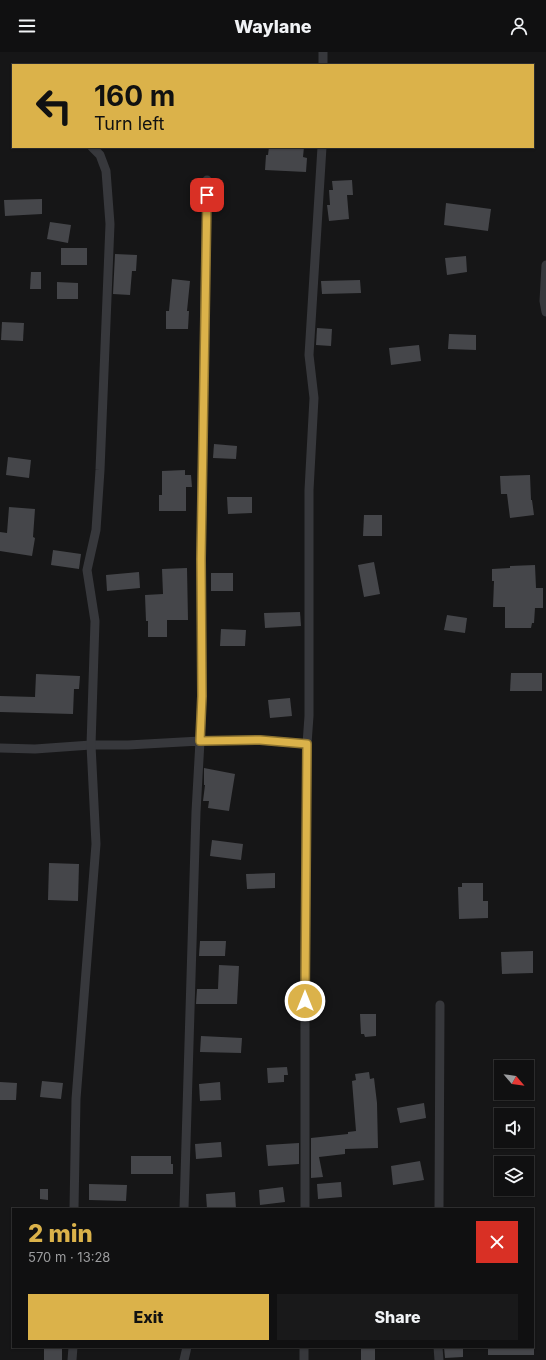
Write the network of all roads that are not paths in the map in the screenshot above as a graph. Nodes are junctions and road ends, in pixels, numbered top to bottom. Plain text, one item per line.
1 (323, 52) edge
2 (323, 64) edge
3 (93, 148) edge
4 (322, 148) edge
5 (207, 180) dead end
6 (546, 265) edge
7 (546, 312) edge
8 (200, 741) junction
9 (307, 744) junction
10 (91, 745) junction
11 (0, 748) edge
12 (440, 1005) dead end
13 (74, 1208) edge
14 (184, 1208) edge
15 (305, 1208) edge
16 (439, 1208) edge
17 (73, 1348) edge
18 (187, 1348) edge
19 (304, 1348) edge
20 (438, 1348) edge
21 (72, 1360) edge
22 (184, 1360) edge
23 (304, 1360) edge
24 (438, 1360) edge

1 - 2 street
3 - 10 street
4 - 9 street
5 - 8 street
6 - 7 street
8 - 9 street
8 - 10 street
8 - 14 street
9 - 15 street
10 - 11 street
10 - 13 street
12 - 16 street
17 - 21 street
18 - 22 street
19 - 23 street
20 - 24 street

